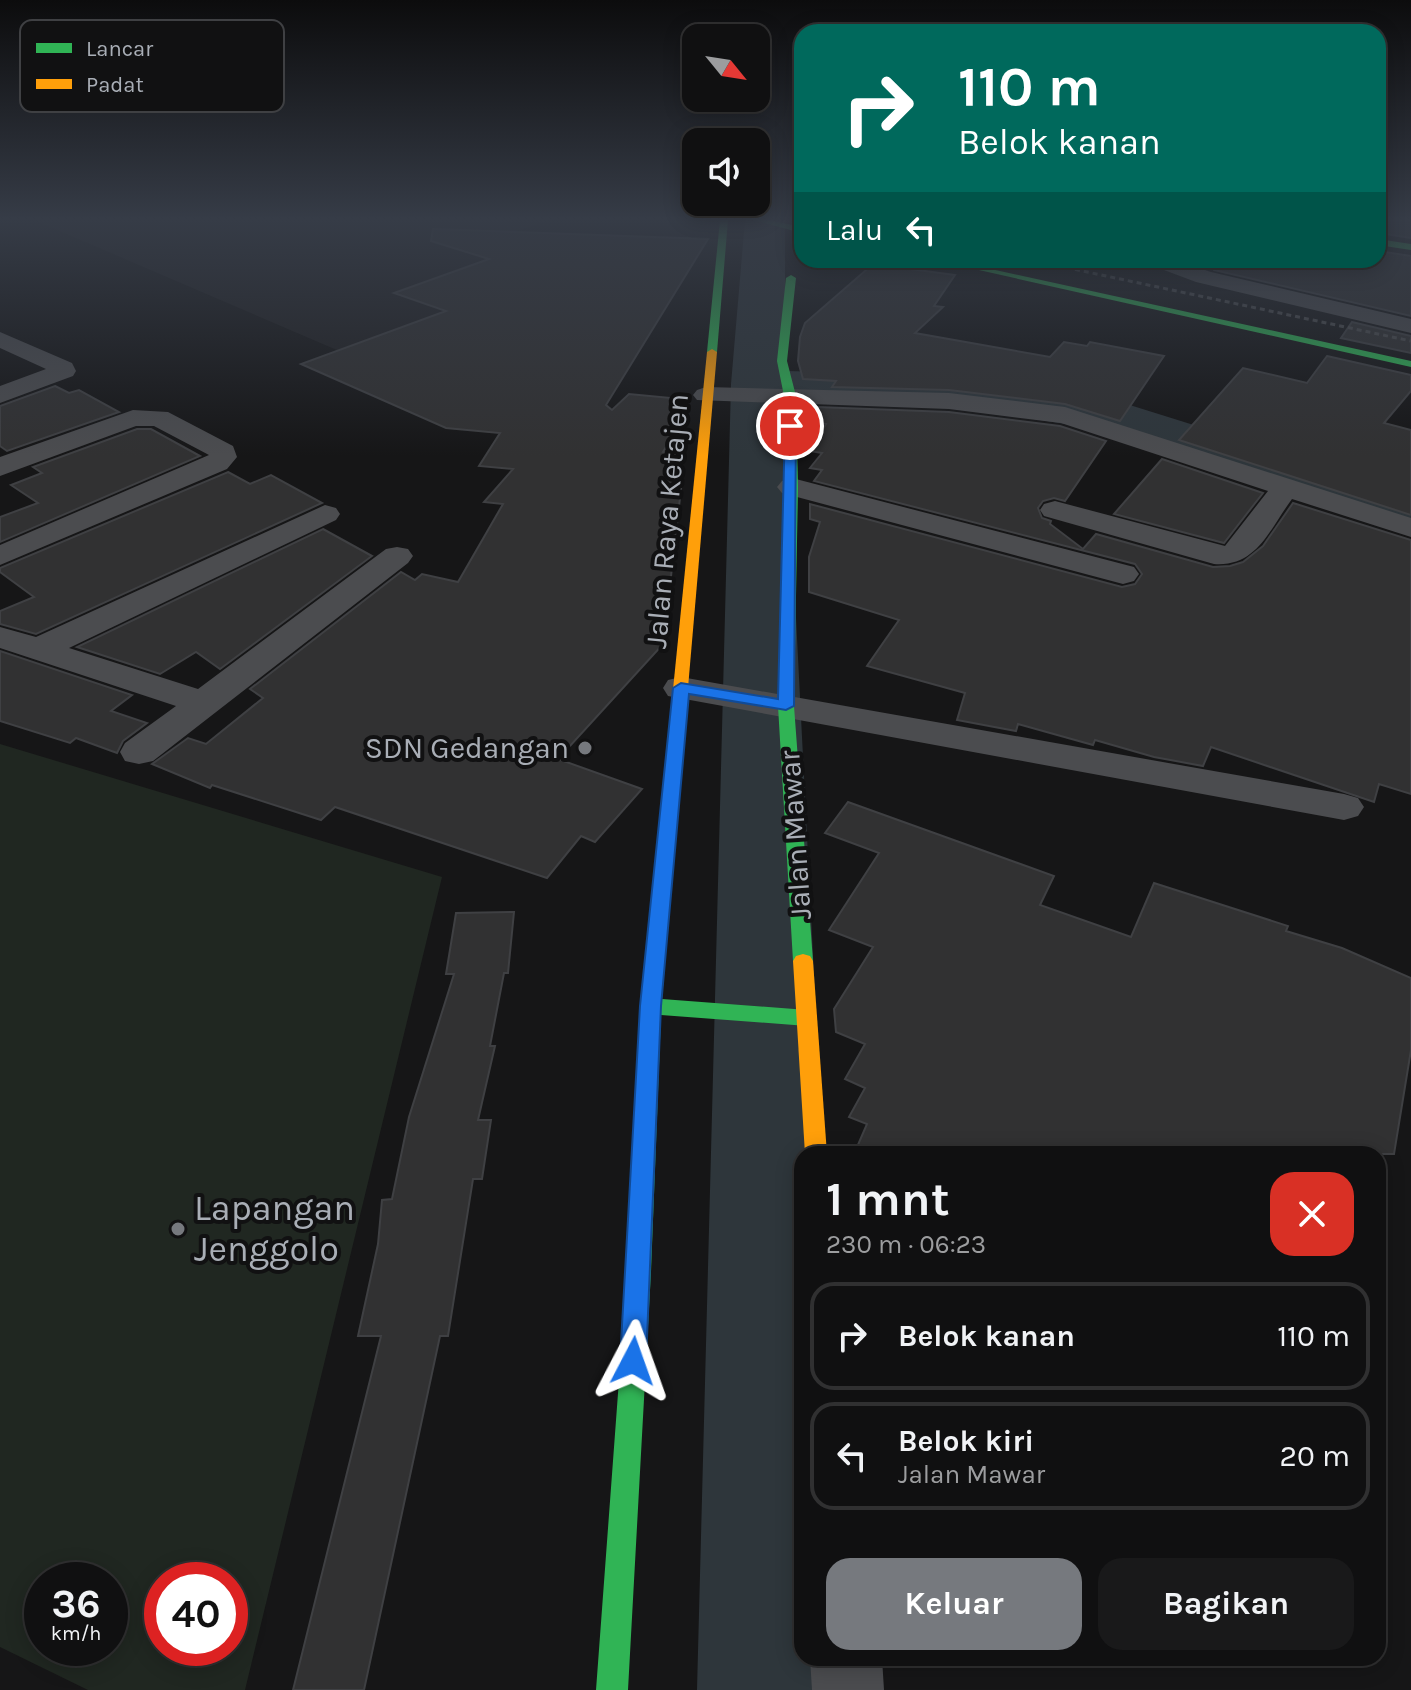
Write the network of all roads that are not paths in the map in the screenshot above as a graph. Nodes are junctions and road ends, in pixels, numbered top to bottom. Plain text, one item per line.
1 (720, 299) edge
2 (789, 299) edge
3 (1115, 299) edge
4 (1296, 299) edge
5 (1411, 326) edge
6 (0, 339) edge
7 (1411, 364) edge
8 (0, 395) edge
9 (715, 395) junction
10 (778, 396) junction
11 (0, 467) edge
12 (792, 487) junction
13 (1285, 488) junction
14 (1055, 510) dead end
15 (325, 514) dead end
16 (1411, 528) edge
17 (0, 556) edge
18 (397, 556) dead end
19 (1123, 574) dead end
20 (0, 637) edge
21 (41, 648) junction
22 (690, 689) junction
23 (204, 703) junction
24 (776, 704) junction
25 (139, 752) dead end
26 (1344, 807) dead end
27 (651, 1006) junction
28 (807, 1018) junction
29 (815, 1146) edge
30 (846, 1666) edge
31 (612, 1690) edge
32 (848, 1690) edge

1 - 9 main road, Jalan Raya Ketajen
2 - 10 main road, Jalan Mawar
3 - 7 main road
4 - 5 street
6 - 8 street
9 - 10 street
9 - 22 main road, Jalan Raya Ketajen
10 - 12 main road, Jalan Mawar
10 - 13 street
11 - 17 street
12 - 19 street
12 - 24 main road, Jalan Mawar
13 - 14 street
13 - 16 street
15 - 21 street
18 - 23 street
20 - 21 street
21 - 23 street
22 - 24 street
22 - 27 main road, Jalan Raya Ketajen
23 - 25 street
24 - 26 street
24 - 28 main road, Jalan Mawar
27 - 28 main road
27 - 31 main road, Jalan Raya Ketajen
28 - 29 main road, Jalan Mawar
30 - 32 street

